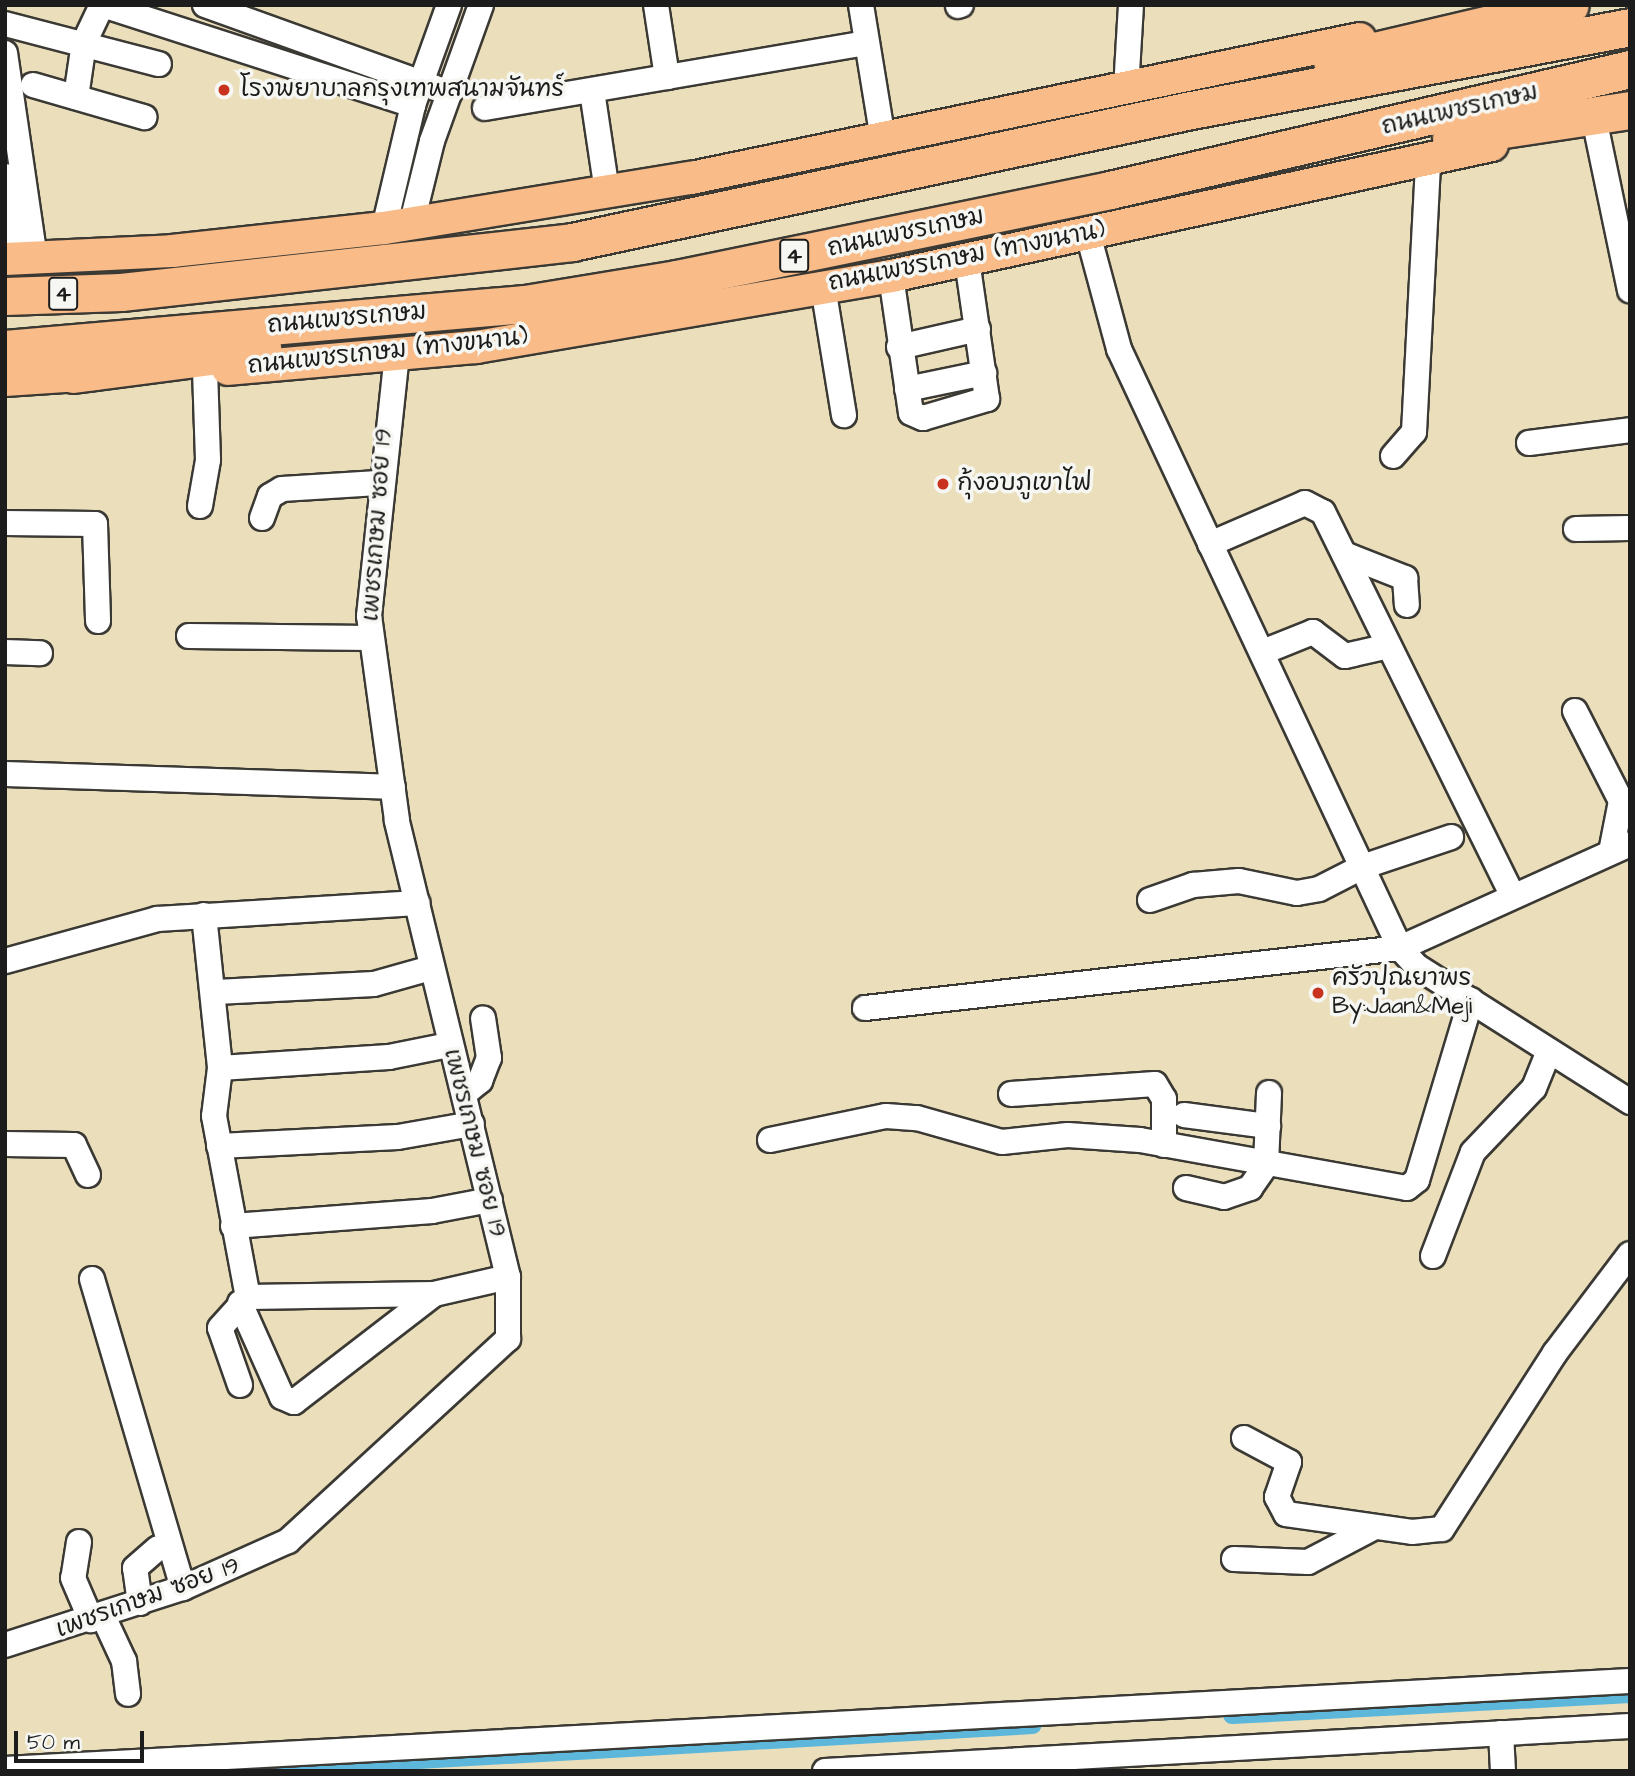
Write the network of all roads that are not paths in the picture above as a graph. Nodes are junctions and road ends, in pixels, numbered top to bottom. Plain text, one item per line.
1 (103, 5) edge
2 (205, 5) edge
3 (449, 5) edge
4 (481, 5) edge
5 (656, 5) edge
6 (861, 5) edge
7 (1131, 5) edge
8 (1522, 5) edge
9 (1570, 5) edge
10 (5, 24) edge
11 (1630, 27) edge
12 (288, 33) junction
13 (84, 43) junction
14 (866, 43) junction
15 (5, 53) edge
16 (279, 62) junction
17 (159, 64) dead end
18 (1630, 69) edge
19 (667, 76) junction
20 (421, 82) junction
21 (33, 85) dead end
22 (1126, 89) junction
23 (592, 91) junction
24 (450, 93) junction
25 (76, 97) junction
26 (413, 105) junction
27 (485, 108) dead end
28 (1630, 113) edge
29 (144, 117) dead end
30 (1595, 123) junction
31 (1093, 131) junction
32 (883, 140) junction
33 (1428, 162) junction
34 (5, 176) edge
35 (1158, 179) junction
36 (607, 191) junction
37 (398, 225) junction
38 (1088, 234) junction
39 (19, 258) edge
40 (967, 260) junction
41 (891, 276) junction
42 (823, 287) junction
43 (1630, 290) edge
44 (5, 296) edge
45 (525, 304) junction
46 (978, 330) junction
47 (899, 348) junction
48 (5, 349) edge
49 (397, 355) junction
50 (205, 370) junction
51 (74, 374) junction
52 (5, 380) edge
53 (844, 415) dead end
54 (1630, 430) edge
55 (1528, 443) dead end
56 (1393, 456) dead end
57 (378, 483) junction
58 (200, 506) dead end
59 (262, 518) dead end
60 (5, 523) edge
61 (1630, 528) edge
62 (1576, 529) dead end
63 (1210, 544) junction
64 (1344, 554) junction
65 (1407, 605) dead end
66 (98, 621) dead end
67 (189, 636) dead end
68 (371, 638) junction
69 (1389, 646) junction
70 (5, 652) edge
71 (1263, 652) junction
72 (40, 653) dead end
73 (1575, 711) dead end
74 (5, 774) edge
75 (393, 788) junction
76 (1451, 837) dead end
77 (1621, 848) edge
78 (1362, 867) junction
79 (1513, 897) junction
80 (1150, 900) dead end
81 (418, 903) junction
82 (204, 915) junction
83 (1400, 948) junction
84 (5, 961) edge
85 (430, 968) junction
86 (216, 992) junction
87 (1471, 1000) junction
88 (865, 1008) dead end
89 (483, 1018) dead end
90 (449, 1045) junction
91 (1548, 1054) junction
92 (220, 1068) junction
93 (1269, 1093) dead end
94 (464, 1094) junction
95 (1011, 1094) dead end
96 (1630, 1102) edge
97 (1185, 1115) dead end
98 (472, 1124) junction
99 (1268, 1126) junction
100 (770, 1140) dead end
101 (5, 1144) edge
102 (1164, 1145) junction
103 (219, 1146) junction
104 (1266, 1165) junction
105 (88, 1175) dead end
106 (1186, 1188) dead end
107 (490, 1200) junction
108 (233, 1226) junction
109 (1630, 1254) edge
110 (1433, 1256) dead end
111 (508, 1277) junction
112 (92, 1279) dead end
113 (434, 1294) junction
114 (244, 1300) junction
115 (240, 1385) dead end
116 (1244, 1438) dead end
117 (1373, 1528) junction
118 (79, 1542) dead end
119 (158, 1548) dead end
120 (1234, 1559) dead end
121 (183, 1588) junction
122 (139, 1603) junction
123 (97, 1618) junction
124 (5, 1645) edge
125 (1630, 1681) edge
126 (128, 1695) dead end
127 (1630, 1726) edge
128 (1501, 1733) junction
129 (1181, 1760) edge
130 (5, 1769) edge
131 (835, 1770) edge
132 (825, 1771) edge
133 (1503, 1771) edge

1 - 13 street
1 - 16 street
2 - 12 street
3 - 20 street
4 - 24 street
5 - 19 street
6 - 14 street
7 - 22 street
8 - 22 main road, 4
9 - 31 highway
10 - 13 street
11 - 31 highway, ถนนเพชรเกษม / 4
12 - 16 street
12 - 20 street
13 - 17 street
13 - 25 street
14 - 19 street
14 - 32 street
15 - 39 street
16 - 26 street
18 - 35 highway, ถนนเพชรเกษม / 4
19 - 23 street
20 - 24 street
20 - 26 street
21 - 25 street
22 - 32 main road, 4
23 - 27 street
23 - 36 street
24 - 37 street
25 - 29 street
26 - 37 street
28 - 30 main road, ถนนเพชรเกษม (ทางขนาน) / 4
28 - 35 highway
30 - 33 main road, ถนนเพชรเกษม (ทางขนาน) / 4
30 - 43 street
31 - 44 highway, ถนนเพชรเกษม / 4
32 - 36 main road, 4
33 - 38 main road, ถนนเพชรเกษม (ทางขนาน) / 4
33 - 56 street
34 - 39 street
35 - 45 highway, ถนนเพชรเกษม / 4
36 - 37 main road, 4
37 - 39 main road, 4
38 - 40 main road, ถนนเพชรเกษม (ทางขนาน) / 4
38 - 63 street
40 - 41 main road, ถนนเพชรเกษม (ทางขนาน) / 4
40 - 46 street
41 - 42 main road, ถนนเพชรเกษม (ทางขนาน) / 4
41 - 47 street
42 - 49 main road, ถนนเพชรเกษม (ทางขนาน) / 4
42 - 53 street
45 - 48 highway, ถนนเพชรเกษม / 4
45 - 51 highway
46 - 47 street
46 - 47 street
49 - 50 main road, ถนนเพชรเกษม (ทางขนาน) / 4
49 - 57 street, เพชรเกษม ซอย 19
50 - 51 main road, ถนนเพชรเกษม (ทางขนาน) / 4
50 - 58 street
51 - 52 main road, ถนนเพชรเกษม (ทางขนาน) / 4
54 - 55 street
57 - 59 street
57 - 68 street, เพชรเกษม ซอย 19
60 - 66 street
61 - 62 street
63 - 64 street
63 - 71 street
64 - 65 street
64 - 69 street
67 - 68 street
68 - 75 street, เพชรเกษม ซอย 19
69 - 71 street
69 - 79 street
70 - 72 street
71 - 78 street
73 - 77 street
74 - 75 street
75 - 81 street, เพชรเกษม ซอย 19
76 - 78 street
77 - 79 street
78 - 80 street
78 - 83 street
79 - 83 street
81 - 82 street
81 - 85 street, เพชรเกษม ซอย 19
82 - 84 street
82 - 86 street
83 - 87 street
83 - 88 street
85 - 86 street
85 - 90 street, เพชรเกษม ซอย 19
86 - 92 street
87 - 91 street
87 - 104 street
89 - 94 street
90 - 92 street
90 - 94 street, เพชรเกษม ซอย 19
91 - 96 street
91 - 110 street
92 - 103 street
93 - 99 street
94 - 98 street, เพชรเกษม ซอย 19
95 - 102 street
97 - 99 street
98 - 103 street
98 - 107 street, เพชรเกษม ซอย 19
99 - 104 street
100 - 102 street
101 - 105 street
102 - 104 street
103 - 108 street
104 - 106 street
107 - 108 street
107 - 111 street, เพชรเกษม ซอย 19
108 - 114 street
109 - 117 street
111 - 113 street
111 - 121 street, เพชรเกษม ซอย 19
112 - 121 street
113 - 114 street
113 - 114 street
114 - 115 street
116 - 117 street
117 - 120 street
118 - 123 street
119 - 122 street
121 - 122 street, เพชรเกษม ซอย 19
122 - 123 street, เพชรเกษม ซอย 19
123 - 124 street, เพชรเกษม ซอย 19
123 - 126 street
125 - 130 street
127 - 128 street
128 - 129 street
128 - 133 street
129 - 131 street
131 - 132 street

